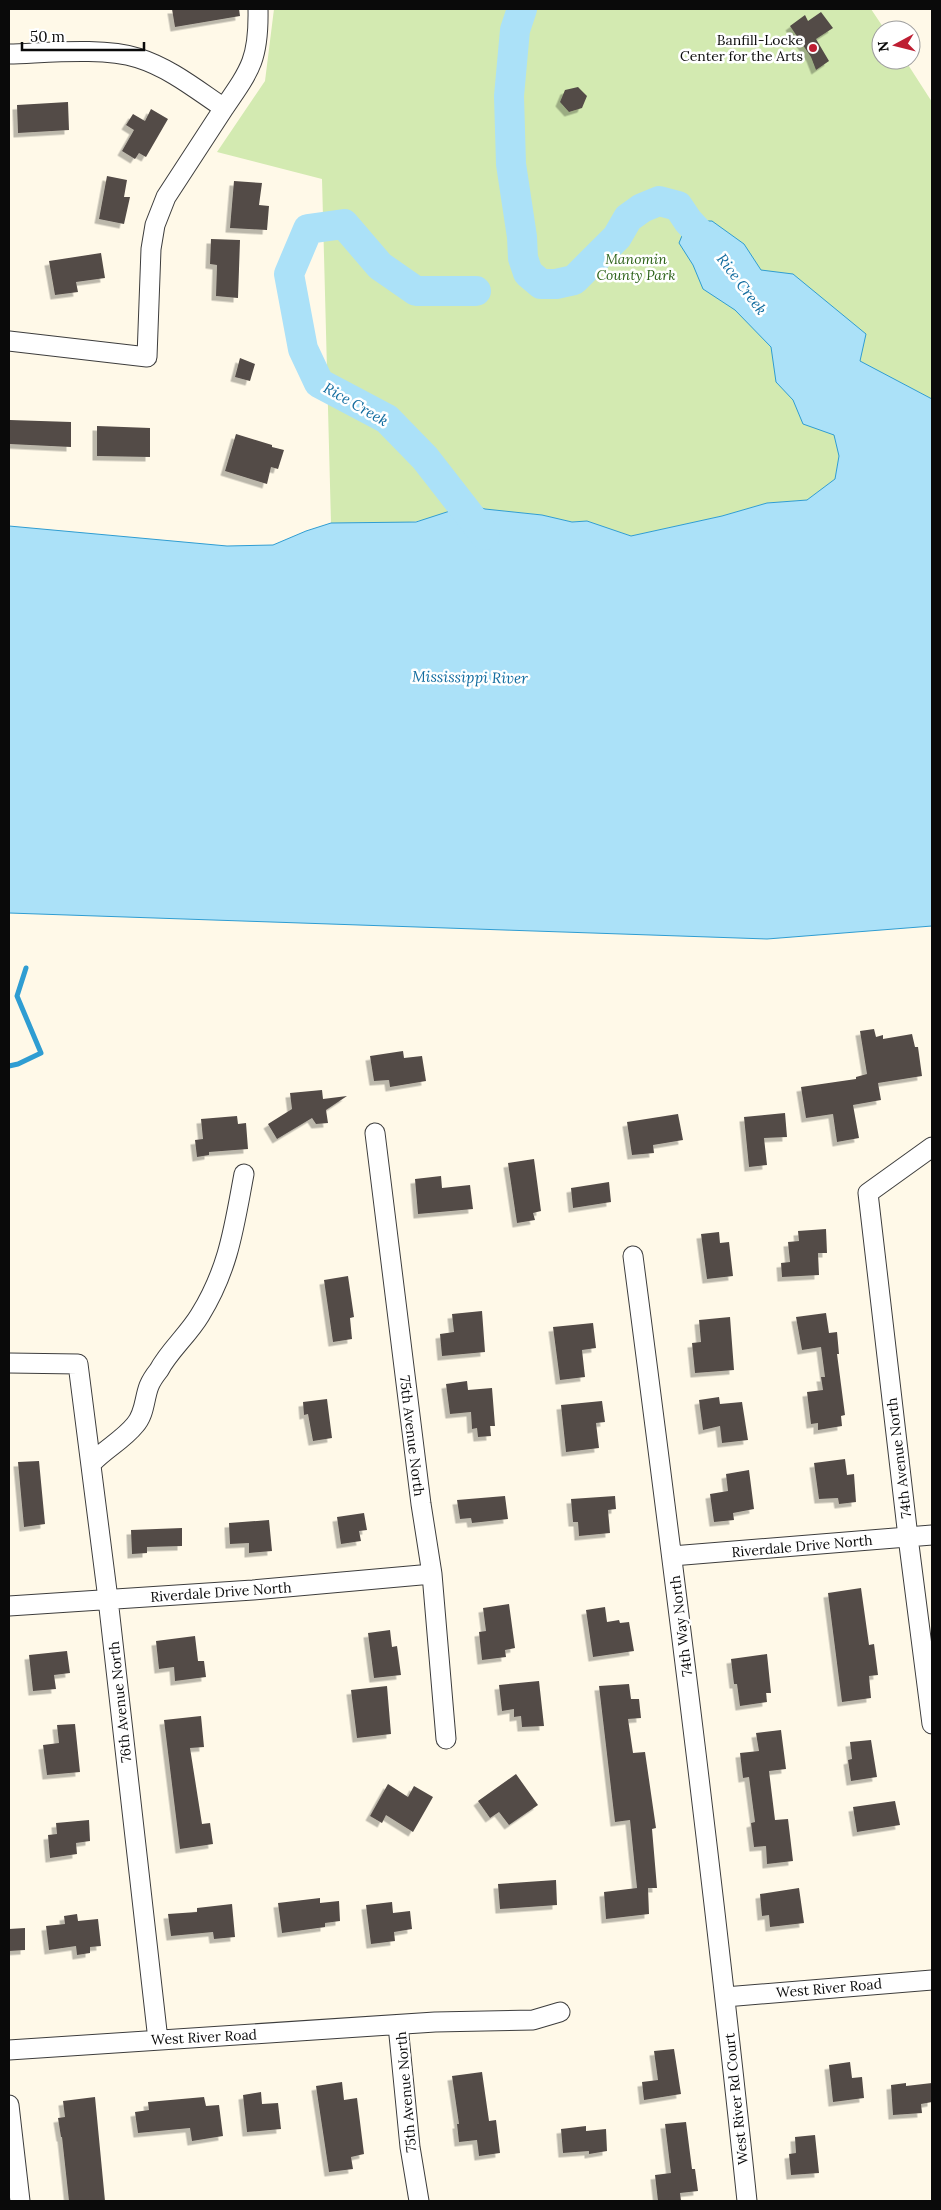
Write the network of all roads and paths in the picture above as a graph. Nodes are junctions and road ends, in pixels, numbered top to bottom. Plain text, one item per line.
1 (258, 9) edge
2 (9, 54) edge
3 (224, 108) junction
4 (9, 341) edge
5 (375, 1133) dead end
6 (932, 1148) edge
7 (244, 1174) dead end
8 (633, 1256) dead end
9 (9, 1363) edge
10 (92, 1463) junction
11 (932, 1535) edge
12 (908, 1537) junction
13 (672, 1556) junction
14 (432, 1574) junction
15 (108, 1599) junction
16 (9, 1606) edge
17 (932, 1724) edge
18 (446, 1738) dead end
19 (932, 1980) edge
20 (725, 1997) junction
21 (560, 2012) dead end
22 (398, 2025) junction
23 (158, 2040) junction
24 (9, 2050) edge
25 (9, 2105) edge
26 (20, 2201) edge
27 (419, 2201) edge
28 (747, 2201) edge

1 - 3 street
2 - 3 street
3 - 4 street
5 - 14 street, 75th Avenue North
6 - 12 street, 74th Avenue North
7 - 10 street
8 - 13 street, 74th Way North
9 - 10 street, 76th Avenue North
10 - 15 street, 76th Avenue North
11 - 12 street, Riverdale Drive North
12 - 13 street, Riverdale Drive North
12 - 17 street, 74th Avenue North
13 - 20 street, 74th Way North
14 - 15 street, Riverdale Drive North
14 - 18 street, 75th Avenue North
15 - 16 street, Riverdale Drive North
15 - 23 street, 76th Avenue North
19 - 20 street, West River Road
20 - 28 street, West River Rd Court
21 - 22 street, 75th Avenue North
22 - 23 street, West River Road
22 - 27 street, 75th Avenue North
23 - 24 street, West River Road
25 - 26 street

